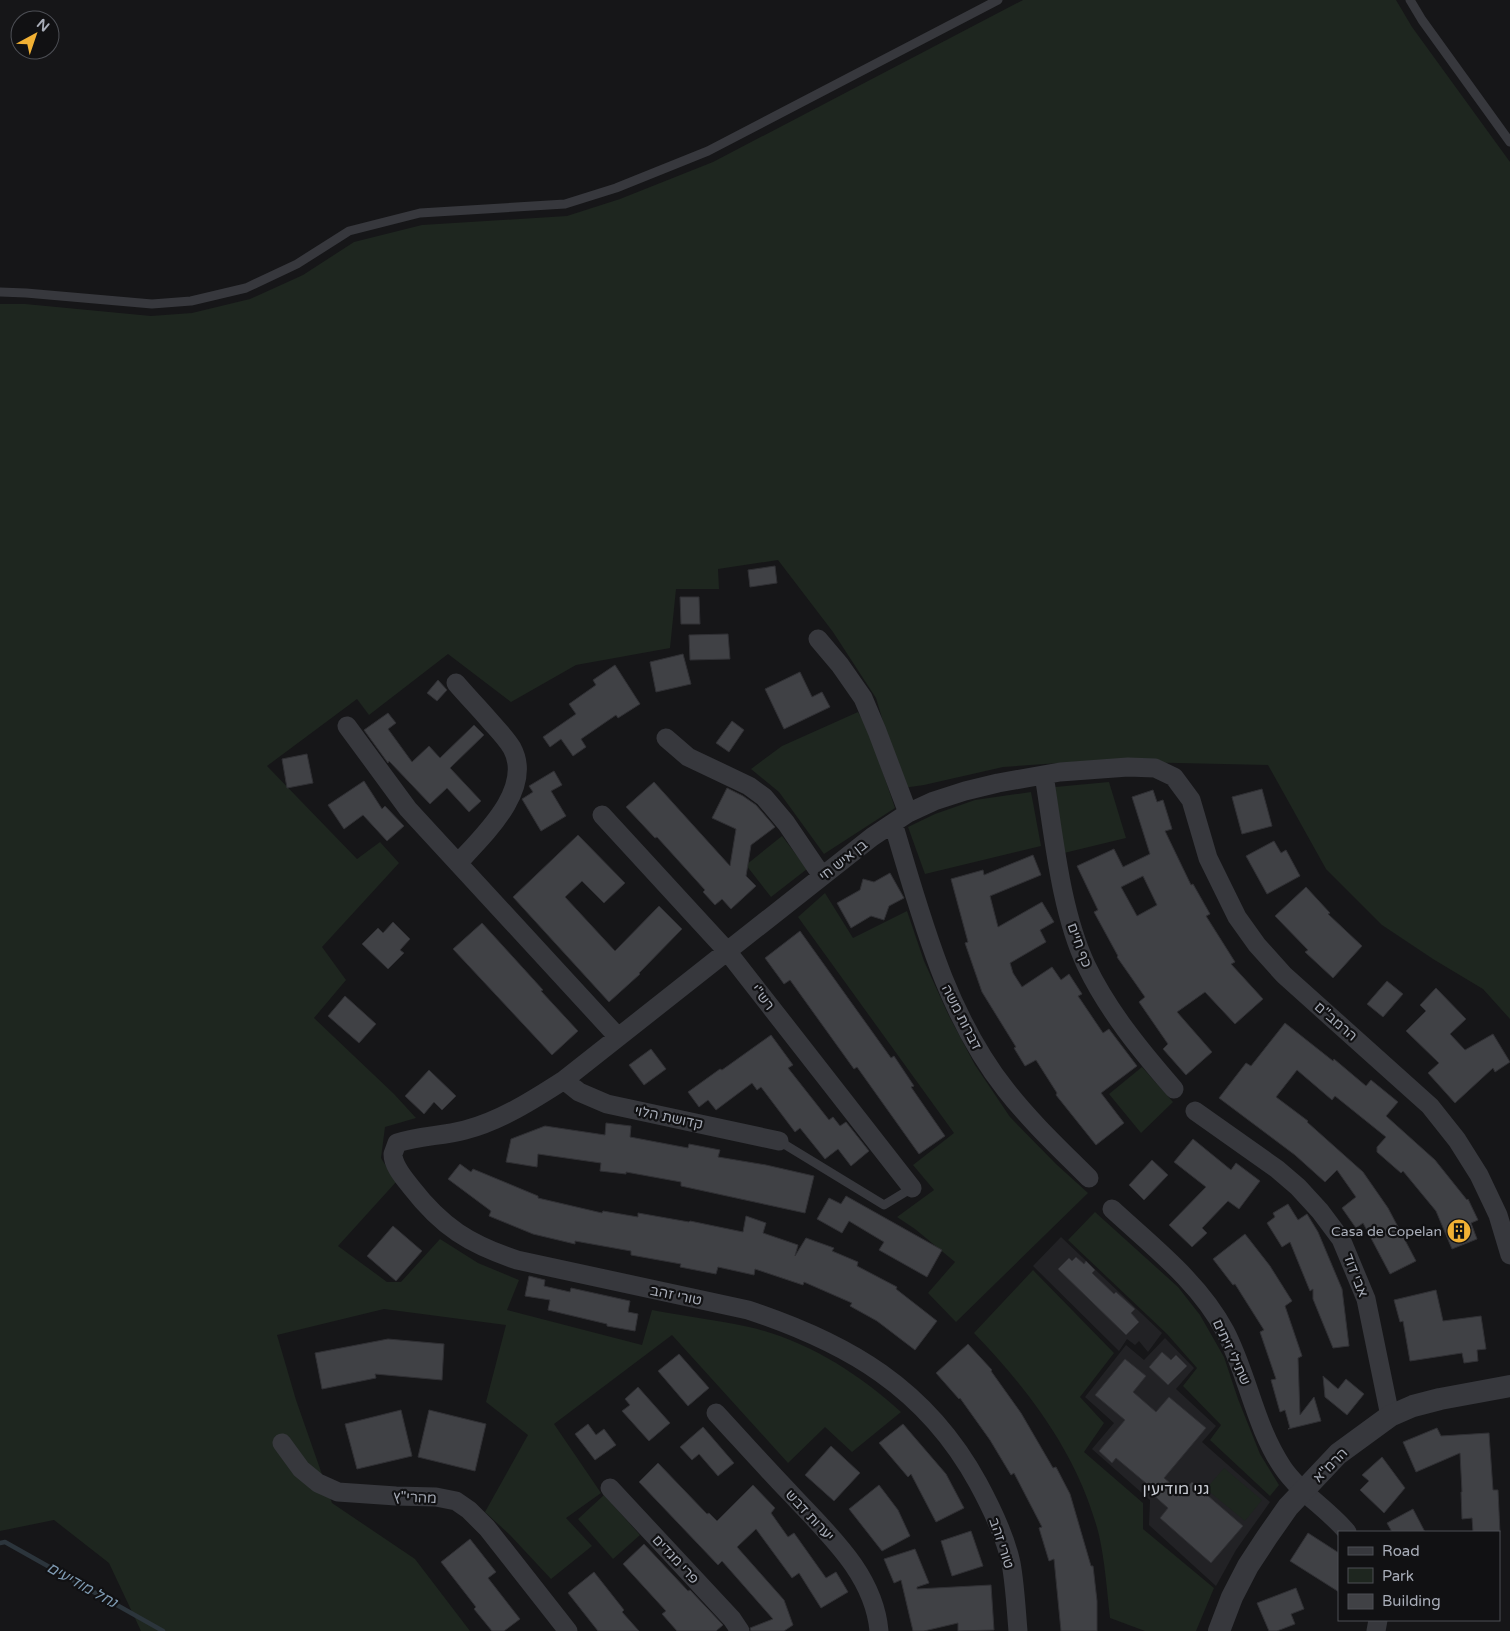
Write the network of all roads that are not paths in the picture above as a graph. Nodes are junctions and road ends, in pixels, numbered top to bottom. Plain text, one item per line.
1 (998, 0) edge
2 (1410, 0) edge
3 (1510, 142) edge
4 (0, 292) edge
5 (818, 639) dead end
6 (456, 683) dead end
7 (347, 726) dead end
8 (666, 738) dead end
9 (1044, 775) junction
10 (1174, 777) joint
11 (602, 815) dead end
12 (900, 818) junction
13 (458, 863) junction
14 (822, 876) junction
15 (727, 951) junction
16 (618, 1037) junction
17 (564, 1080) junction
18 (1174, 1089) dead end
19 (1196, 1111) dead end
20 (779, 1141) joint
21 (1089, 1178) dead end
22 (912, 1188) joint
23 (1112, 1209) dead end
24 (1510, 1255) edge
25 (1510, 1386) edge
26 (716, 1413) dead end
27 (1390, 1416) junction
28 (282, 1444) dead end
29 (610, 1488) dead end
30 (1303, 1492) junction
31 (1346, 1531) edge
32 (568, 1631) edge
33 (740, 1631) edge
34 (879, 1631) edge
35 (1018, 1631) edge
36 (1219, 1631) edge

1 - 4 lane
2 - 3 lane
5 - 12 street, דברות משה
6 - 13 street
7 - 13 street
8 - 14 street
9 - 10 street, בן איש חי
9 - 12 street, בן איש חי
9 - 18 street, כף חיים
10 - 24 street, הרמב"ם
11 - 15 street, רש"י
12 - 14 street, בן איש חי
12 - 21 street, דברות משה
13 - 16 street
14 - 15 street, בן איש חי
15 - 16 street, בן איש חי
15 - 22 street, רש"י
16 - 17 street, בן איש חי
17 - 20 street, קדושת הלוי
17 - 35 street, טורי זהב
19 - 27 street, אבי דוד
20 - 22 lane
23 - 30 street, שתילי זיתים
25 - 27 street, הרמ"א
26 - 34 street, יערות דבש
27 - 30 street, הרמ"א
28 - 32 street, מהרי"ץ
29 - 33 street, פרי מגדים
30 - 31 street, שתילי זיתים
30 - 36 street, הרמ"א

